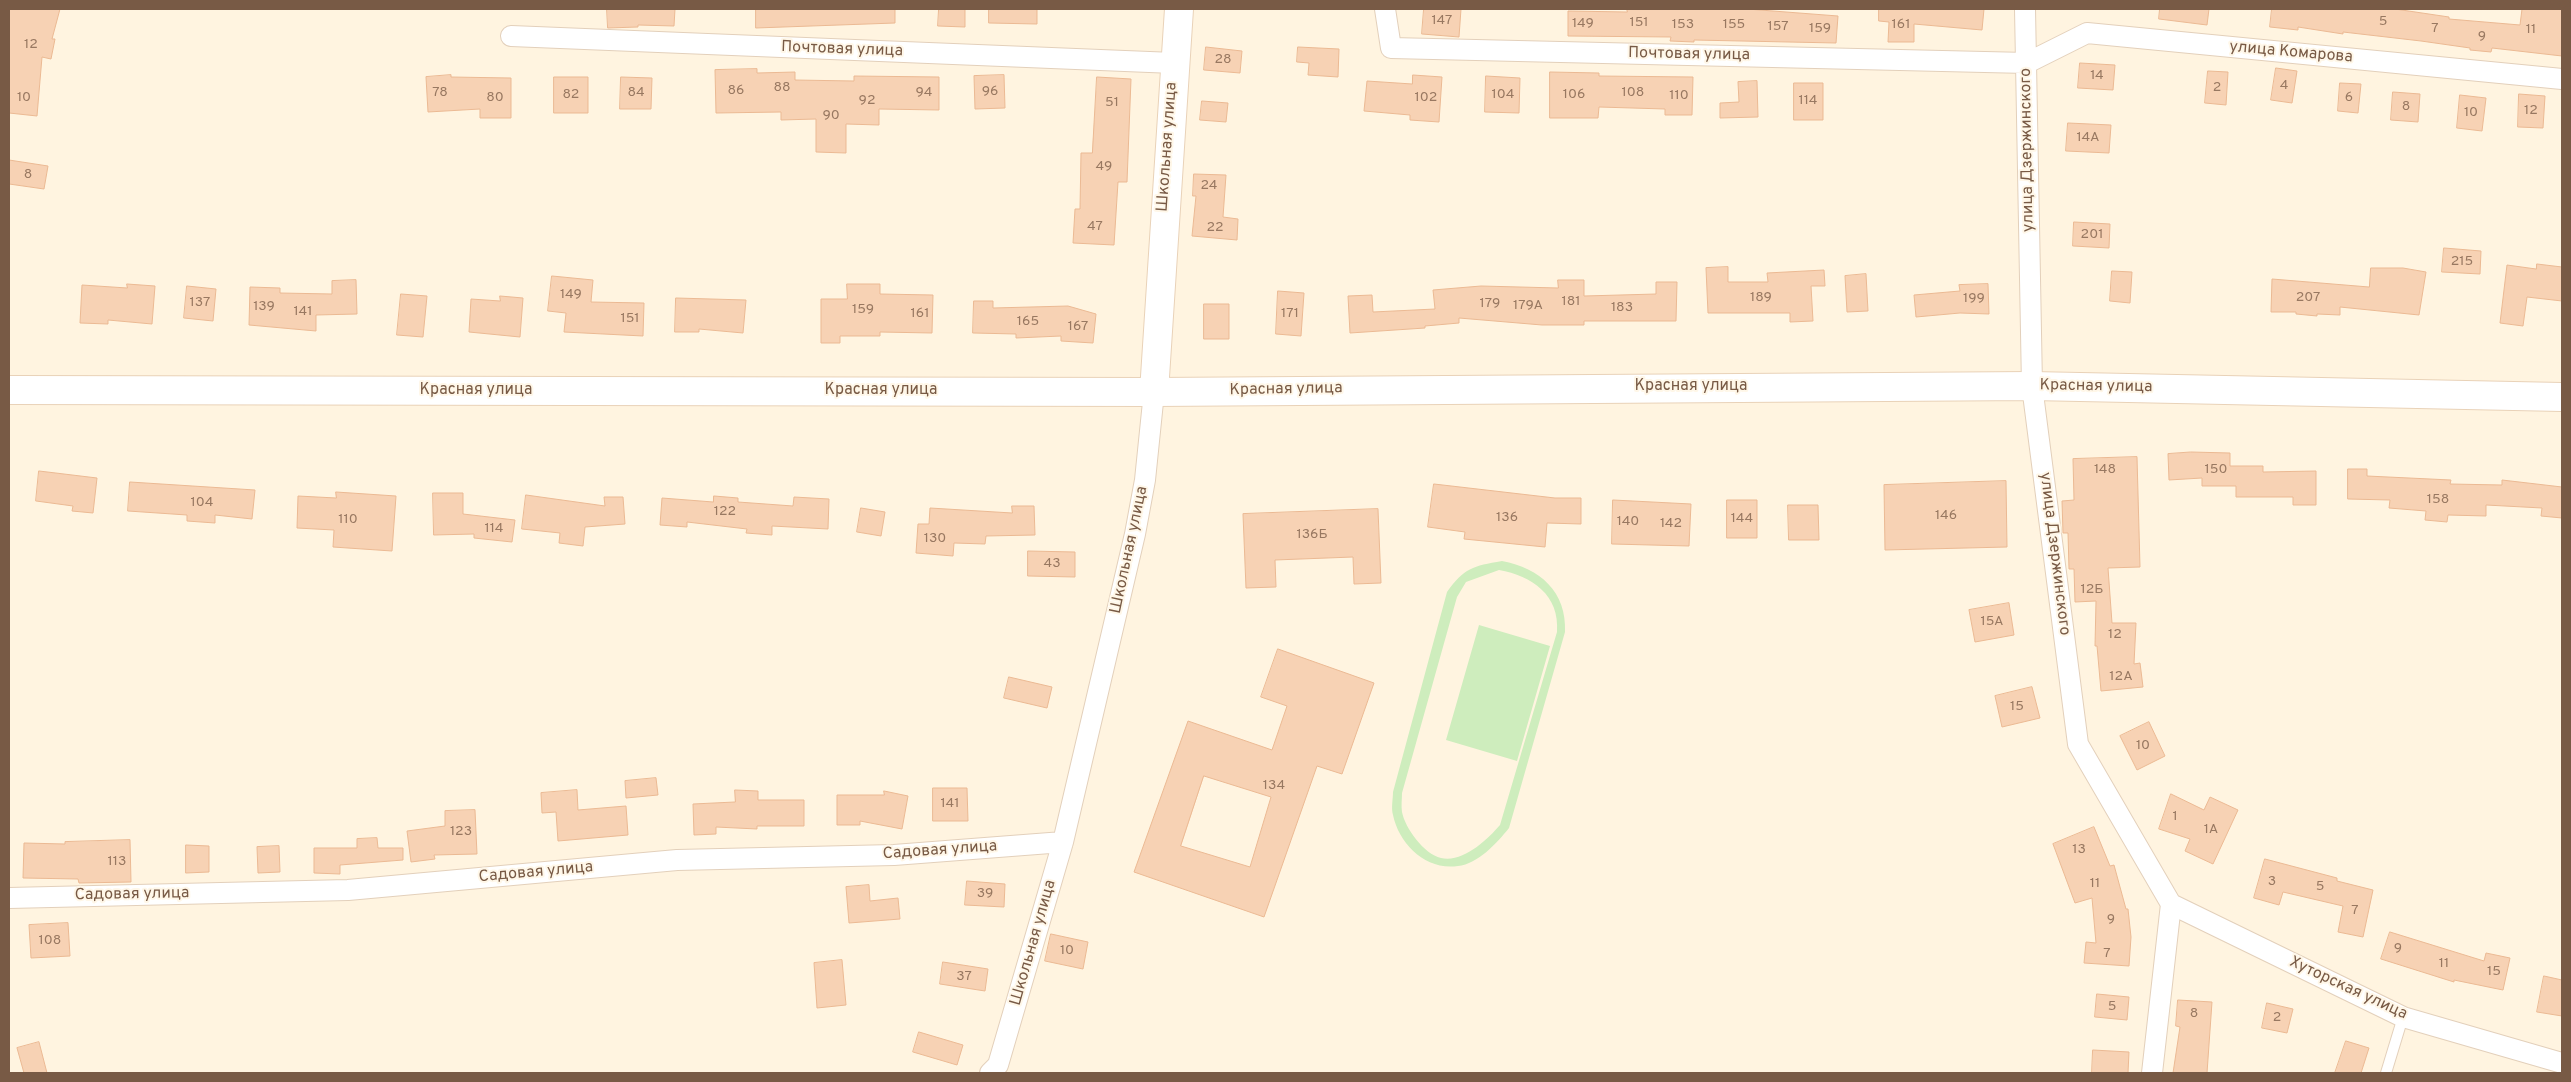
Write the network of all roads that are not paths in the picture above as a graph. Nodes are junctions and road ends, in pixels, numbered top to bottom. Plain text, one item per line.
1 (1179, 9) edge
2 (1385, 9) edge
3 (2025, 9) edge
4 (511, 36) dead end
5 (1174, 63) junction
6 (2027, 63) junction
7 (2562, 79) edge
8 (2032, 386) junction
9 (9, 390) edge
10 (1154, 392) junction
11 (2562, 397) edge
12 (1063, 842) junction
13 (9, 898) edge
14 (2171, 904) junction
15 (2402, 1017) junction
16 (2562, 1062) edge
17 (990, 1073) edge
18 (2152, 1073) edge
19 (2386, 1073) edge

1 - 5 main road, Школьная улица
2 - 6 street, Почтовая улица
3 - 6 street, улица Дзержинского
4 - 5 street, Почтовая улица
5 - 10 main road, Школьная улица
6 - 7 street, улица Комарова
6 - 8 street, улица Дзержинского
8 - 10 main road, Красная улица
8 - 11 main road, Красная улица
8 - 14 street, улица Дзержинского
9 - 10 main road, Красная улица
10 - 12 street, Школьная улица
12 - 13 street, Садовая улица
12 - 17 street, Школьная улица
14 - 15 street, Хуторская улица
14 - 18 street
15 - 16 street, Хуторская улица
15 - 19 lane

